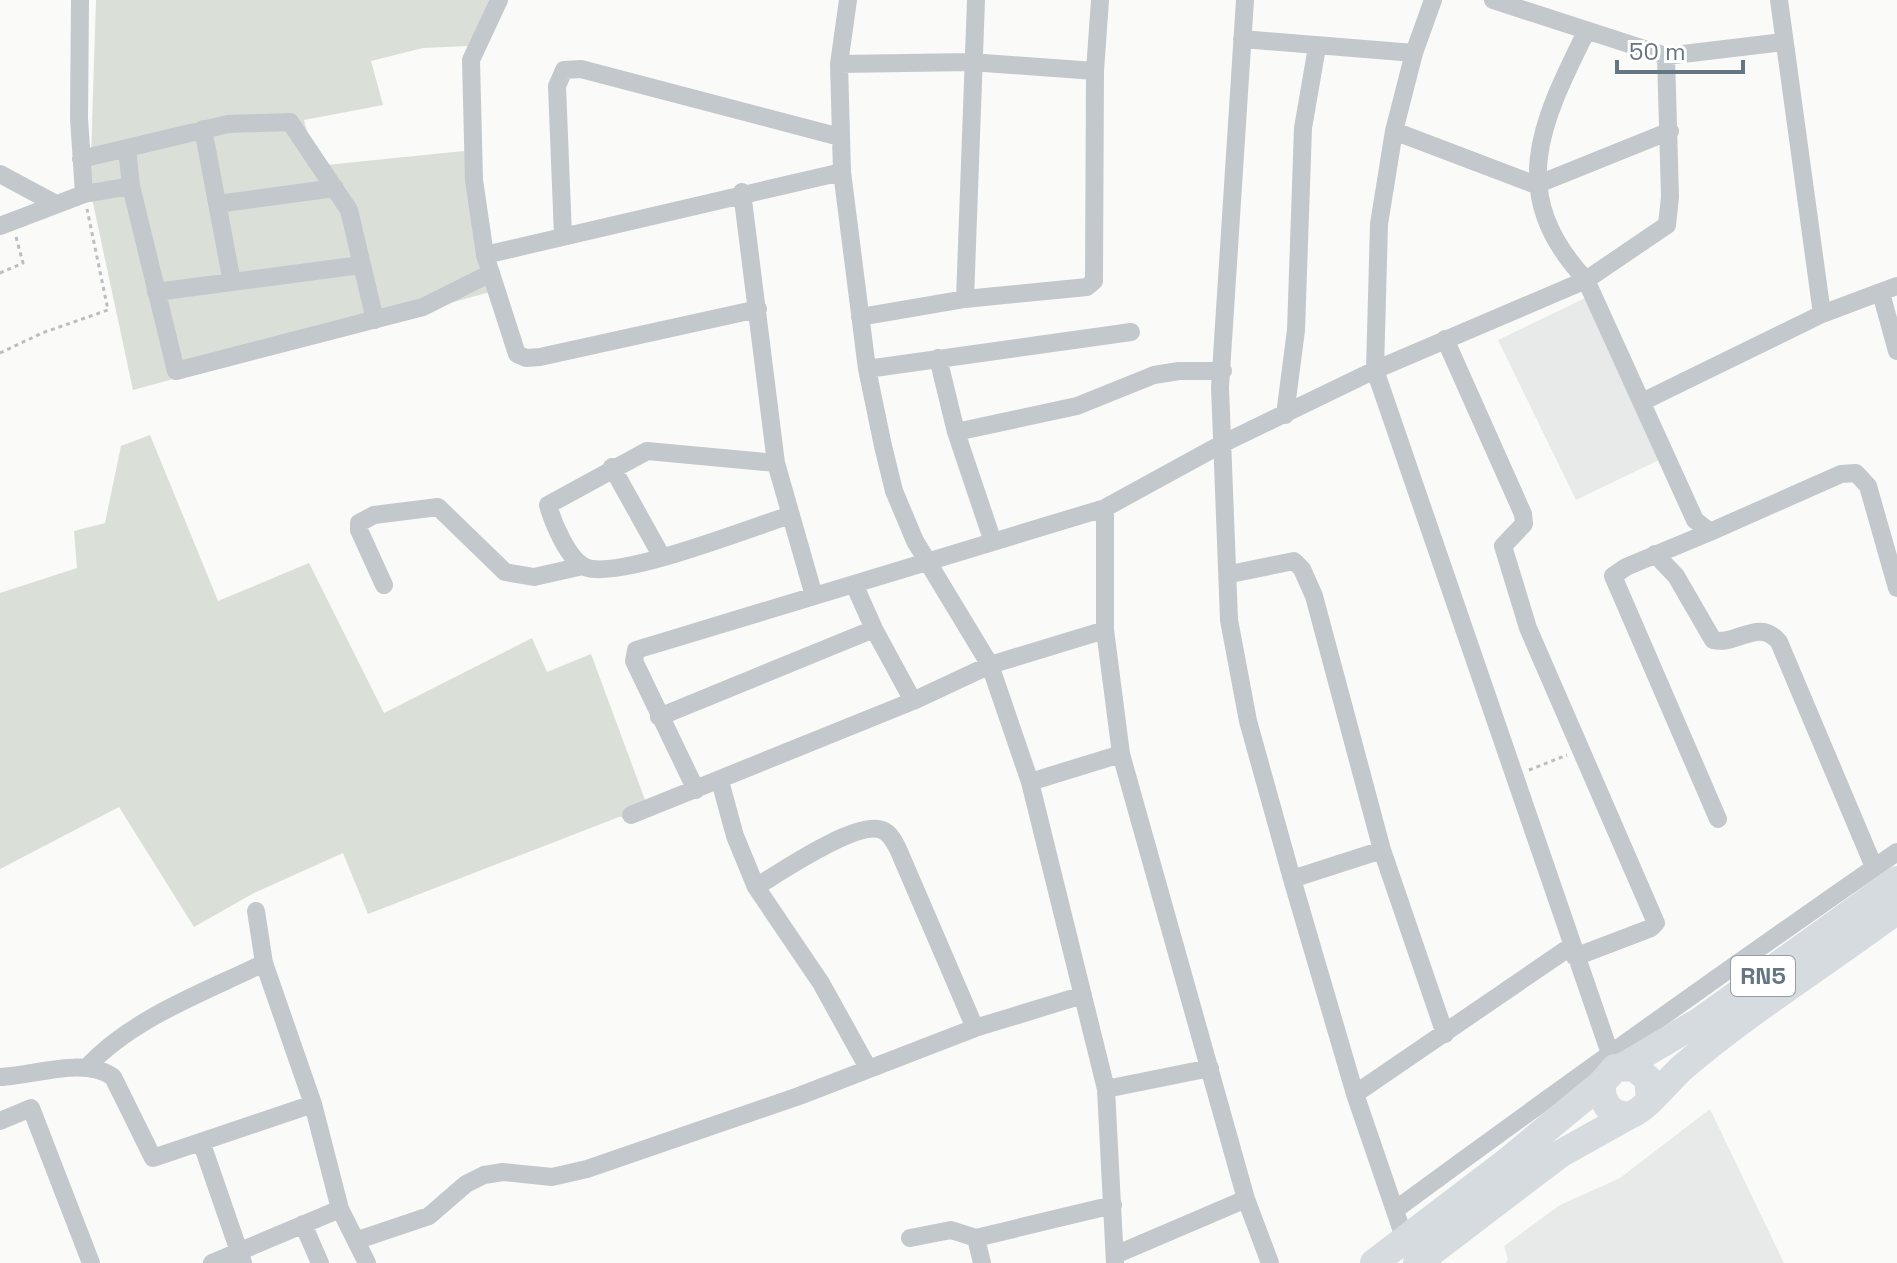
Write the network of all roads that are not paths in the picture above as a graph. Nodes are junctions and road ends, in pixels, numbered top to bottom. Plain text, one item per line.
1 (80, 0) edge
2 (499, 0) edge
3 (834, 0) edge
4 (848, 0) edge
5 (976, 0) edge
6 (1100, 0) edge
7 (1245, 0) edge
8 (1433, 0) edge
9 (1493, 0) edge
10 (1779, 0) edge
11 (844, 31) junction
12 (1586, 32) junction
13 (1242, 39) junction
14 (1783, 42) junction
15 (1317, 47) junction
16 (1414, 53) junction
17 (1666, 56) junction
18 (971, 62) junction
19 (839, 64) junction
20 (1095, 71) junction
21 (203, 129) junction
22 (1394, 131) junction
23 (1670, 131) junction
24 (840, 137) junction
25 (127, 148) junction
26 (81, 159) junction
27 (842, 172) junction
28 (0, 174) edge
29 (1536, 185) junction
30 (131, 186) junction
31 (335, 188) junction
32 (742, 192) junction
33 (84, 194) junction
34 (54, 203) junction
35 (217, 204) junction
36 (6, 224) edge
37 (563, 236) junction
38 (488, 264) junction
39 (361, 265) junction
40 (1586, 280) junction
41 (232, 282) junction
42 (1889, 289) edge
43 (156, 292) junction
44 (965, 299) junction
45 (758, 309) junction
46 (1822, 314) junction
47 (860, 317) junction
48 (375, 320) junction
49 (1131, 332) dead end
50 (1445, 339) junction
51 (1897, 351) edge
52 (938, 358) junction
53 (867, 369) junction
54 (1375, 370) junction
55 (1223, 371) junction
56 (1644, 401) junction
57 (1285, 415) junction
58 (956, 432) junction
59 (1220, 445) junction
60 (776, 463) junction
61 (612, 467) junction
62 (1105, 508) junction
63 (791, 515) junction
64 (1710, 532) junction
65 (993, 542) junction
66 (1655, 554) junction
67 (662, 557) junction
68 (928, 563) junction
69 (583, 566) junction
70 (1230, 574) junction
71 (854, 584) junction
72 (384, 585) dead end
73 (1897, 588) edge
74 (814, 596) junction
75 (874, 629) junction
76 (1105, 630) junction
77 (990, 665) junction
78 (913, 701) junction
79 (659, 717) junction
80 (1121, 754) junction
81 (720, 781) junction
82 (1030, 782) junction
83 (696, 790) junction
84 (631, 815) dead end
85 (1718, 819) dead end
86 (1382, 850) junction
87 (1897, 852) edge
88 (1886, 874) edge
89 (1292, 879) junction
90 (756, 887) junction
91 (1897, 910) edge
92 (256, 911) dead end
93 (1572, 952) junction
94 (264, 963) junction
95 (1083, 995) junction
96 (975, 1028) junction
97 (1445, 1034) junction
98 (87, 1067) junction
99 (1612, 1067) junction
100 (868, 1068) junction
101 (1210, 1068) junction
102 (24, 1076) junction
103 (0, 1077) edge
104 (1106, 1089) junction
105 (1355, 1094) junction
106 (313, 1104) junction
107 (1639, 1107) junction
108 (31, 1108) junction
109 (0, 1121) edge
110 (202, 1144) junction
111 (1246, 1199) junction
112 (1113, 1205) junction
113 (340, 1209) junction
114 (1395, 1210) junction
115 (303, 1224) junction
116 (910, 1238) dead end
117 (976, 1238) junction
118 (358, 1240) junction
119 (1411, 1251) edge
120 (241, 1257) edge
121 (1115, 1259) edge
122 (91, 1263) edge
123 (212, 1263) edge
124 (320, 1263) edge
125 (367, 1263) edge
126 (982, 1263) edge
127 (1270, 1263) edge
128 (1374, 1263) edge

1 - 26 street
2 - 38 street
3 - 11 street
4 - 11 street
5 - 18 street
6 - 20 street
7 - 13 street
8 - 16 street
9 - 12 street
10 - 14 street
11 - 19 street
12 - 17 street
12 - 29 street
13 - 15 street
13 - 55 street
14 - 17 street
14 - 46 street
15 - 16 street
15 - 57 street
16 - 22 street
17 - 23 street
18 - 19 street
18 - 20 street
18 - 44 street
19 - 24 street
20 - 44 street
21 - 25 street
21 - 31 street
21 - 35 street
22 - 29 street
22 - 54 street
23 - 29 street
23 - 40 street
24 - 27 street
24 - 37 street
25 - 26 street
25 - 30 street
26 - 33 street
27 - 32 street
27 - 47 street
28 - 34 street
29 - 40 street
30 - 33 street
30 - 43 street
31 - 35 street
31 - 39 street
32 - 37 street
32 - 45 street
33 - 34 street
34 - 36 street
35 - 41 street
37 - 38 street
38 - 45 street
38 - 48 street
39 - 41 street
39 - 48 street
40 - 50 street
40 - 56 street
41 - 43 street
42 - 46 street
42 - 51 street
43 - 48 street
44 - 47 street
45 - 60 street
46 - 56 street
47 - 53 street
49 - 52 street
50 - 54 street
50 - 93 street
52 - 53 street
52 - 58 street
53 - 68 street
54 - 57 street
54 - 93 street
55 - 58 street
55 - 59 street
56 - 64 street
57 - 59 street
58 - 65 street
59 - 62 street
59 - 70 street
60 - 61 street
60 - 63 street
61 - 67 street
61 - 69 street
62 - 65 street
62 - 76 street
63 - 67 street
63 - 74 street
64 - 66 street
64 - 73 street
65 - 68 street
66 - 85 street
66 - 88 street
67 - 69 street
68 - 71 street
68 - 77 street
69 - 72 street
70 - 86 street
70 - 89 street
71 - 74 street
71 - 75 street
74 - 79 street
75 - 78 street
75 - 79 street
76 - 77 street
76 - 80 street
77 - 78 street
77 - 82 street
78 - 81 street
79 - 83 street
80 - 82 street
80 - 101 street
81 - 83 street
81 - 90 street
82 - 95 street
83 - 84 street
86 - 89 street
86 - 97 street
87 - 88 street
88 - 99 main road, RN5
89 - 105 street
90 - 96 street
90 - 100 street
91 - 107 main road, RN5
92 - 94 street
93 - 97 street
93 - 99 street
94 - 98 street
94 - 106 street
95 - 96 street
95 - 104 street
96 - 100 street
97 - 105 street
98 - 102 street
98 - 110 street
99 - 107 main road
99 - 107 main road
99 - 114 street
99 - 119 main road, RN5
100 - 118 street
101 - 104 street
101 - 111 street
102 - 103 street
102 - 108 street
104 - 112 street
105 - 114 street
106 - 110 street
106 - 113 street
107 - 119 main road, RN5
108 - 109 street
108 - 122 street
110 - 120 street
111 - 121 street
111 - 127 street
112 - 117 street
112 - 121 street
113 - 115 street
113 - 118 street
114 - 119 street
115 - 120 street
115 - 124 street
116 - 117 street
117 - 126 street
118 - 125 street
119 - 128 main road, RN5
120 - 123 street

